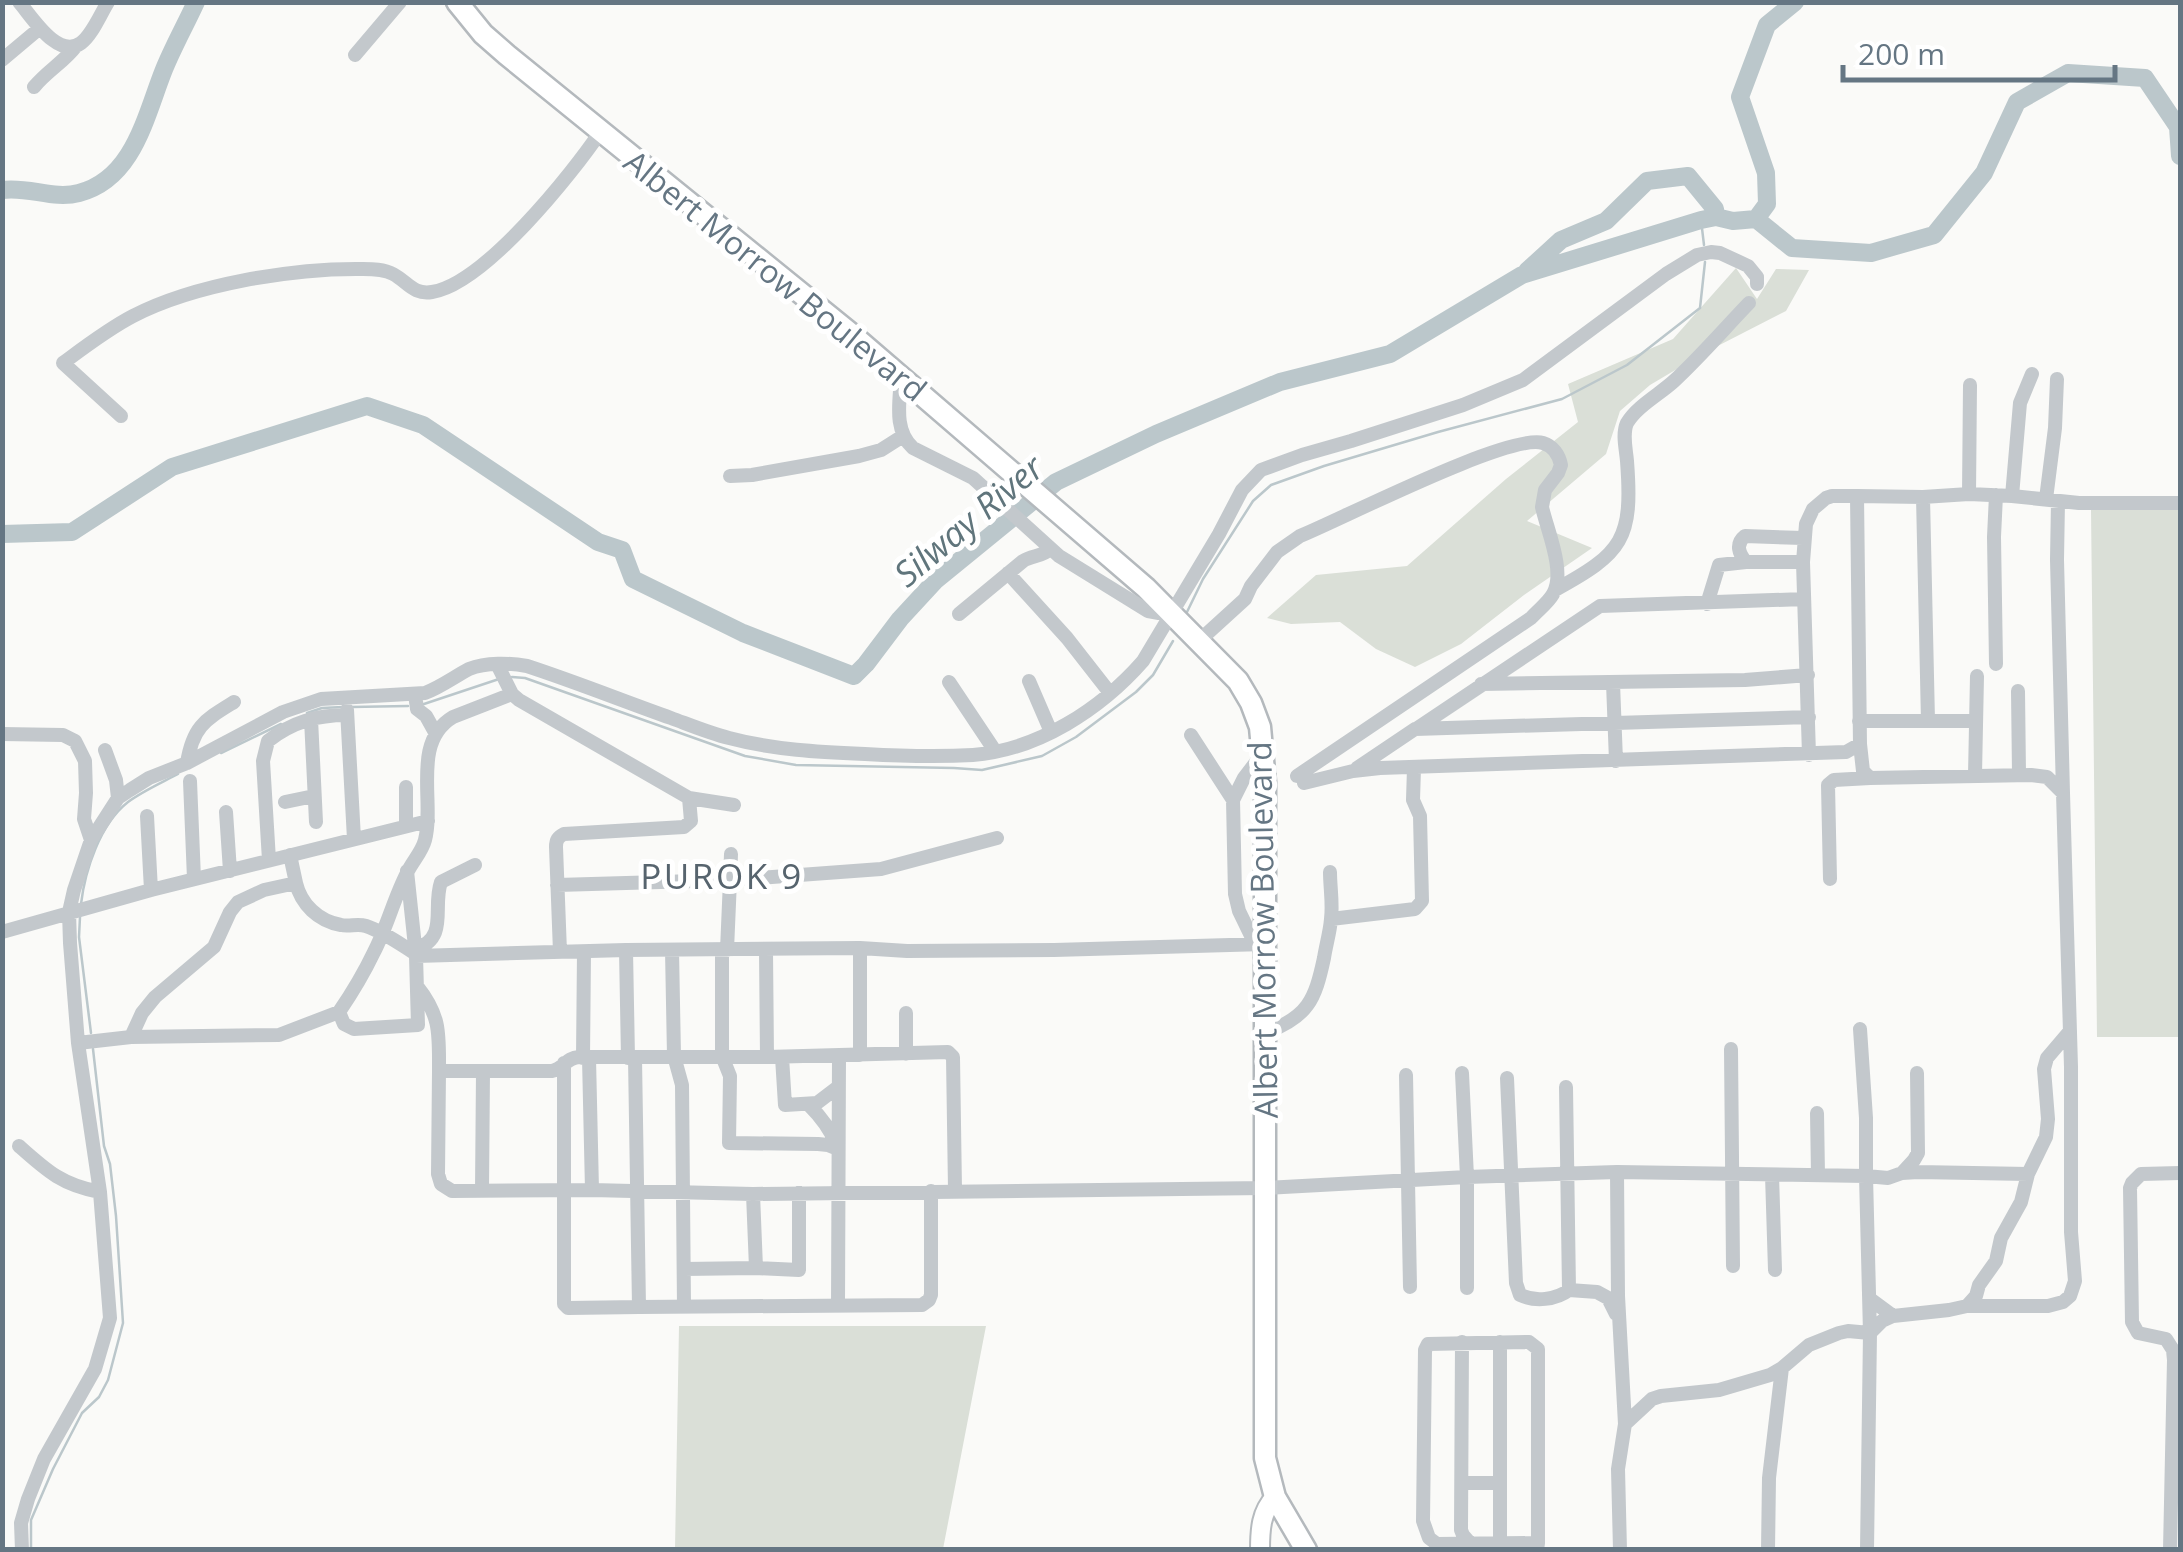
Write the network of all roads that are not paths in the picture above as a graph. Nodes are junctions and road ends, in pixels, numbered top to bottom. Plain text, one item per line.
1 (20, 2) edge
2 (108, 2) edge
3 (400, 2) edge
4 (457, 2) edge
5 (40, 28) junction
6 (76, 46) junction
7 (355, 55) dead end
8 (2, 60) edge
9 (34, 87) dead end
10 (600, 131) junction
11 (1757, 284) dead end
12 (1749, 302) dead end
13 (2032, 374) dead end
14 (901, 376) junction
15 (2057, 379) dead end
16 (1970, 385) dead end
17 (121, 416) dead end
18 (903, 436) junction
19 (730, 476) dead end
20 (1969, 494) junction
21 (1857, 496) junction
22 (1923, 496) junction
23 (2004, 496) junction
24 (2052, 500) junction
25 (2180, 503) edge
26 (1804, 538) junction
27 (1048, 547) junction
28 (1746, 562) junction
29 (1803, 562) junction
30 (1008, 573) junction
31 (1556, 590) junction
32 (1804, 599) junction
33 (1707, 604) junction
34 (1170, 611) junction
35 (959, 614) dead end
36 (1200, 640) junction
37 (1996, 664) dead end
38 (1808, 675) junction
39 (1976, 676) dead end
40 (504, 678) junction
41 (1030, 681) dead end
42 (949, 682) dead end
43 (1613, 683) junction
44 (1480, 684) junction
45 (2018, 691) dead end
46 (1110, 692) junction
47 (234, 702) dead end
48 (416, 702) junction
49 (347, 707) junction
50 (1809, 717) junction
51 (311, 719) junction
52 (1859, 721) junction
53 (1928, 721) junction
54 (1976, 721) junction
55 (1614, 723) junction
56 (1426, 726) junction
57 (1051, 732) junction
58 (2, 734) edge
59 (436, 734) junction
60 (1191, 736) dead end
61 (105, 750) dead end
62 (995, 751) junction
63 (1855, 751) junction
64 (1264, 753) junction
65 (1809, 755) junction
66 (1616, 760) junction
67 (187, 762) junction
68 (1414, 768) junction
69 (2063, 768) junction
70 (1354, 770) junction
71 (2019, 774) junction
72 (1975, 775) junction
73 (2047, 777) junction
74 (1870, 778) junction
75 (190, 782) dead end
76 (406, 787) dead end
77 (2063, 793) junction
78 (314, 796) junction
79 (118, 798) junction
80 (689, 798) junction
81 (1233, 800) junction
82 (286, 802) dead end
83 (734, 805) dead end
84 (226, 812) dead end
85 (147, 816) dead end
86 (428, 821) junction
87 (316, 822) dead end
88 (406, 826) junction
89 (997, 838) dead end
90 (354, 839) junction
91 (91, 840) junction
92 (732, 854) dead end
93 (290, 855) junction
94 (269, 860) junction
95 (475, 865) dead end
96 (230, 871) junction
97 (407, 871) junction
98 (1330, 872) dead end
99 (194, 879) junction
100 (1830, 879) dead end
101 (730, 880) junction
102 (296, 882) junction
103 (558, 885) junction
104 (151, 890) junction
105 (76, 911) junction
106 (1332, 919) junction
107 (388, 931) junction
108 (2, 932) edge
109 (1260, 944) junction
110 (860, 948) junction
111 (626, 950) junction
112 (672, 950) junction
113 (725, 950) junction
114 (766, 951) junction
115 (560, 952) junction
116 (584, 952) junction
117 (416, 953) junction
118 (416, 985) junction
119 (339, 1012) junction
120 (906, 1013) dead end
121 (1860, 1029) dead end
122 (2070, 1031) junction
123 (1265, 1033) junction
124 (130, 1036) junction
125 (86, 1042) junction
126 (1731, 1049) dead end
127 (906, 1054) junction
128 (674, 1056) junction
129 (722, 1056) junction
130 (838, 1056) junction
131 (860, 1056) junction
132 (774, 1057) junction
133 (586, 1058) junction
134 (631, 1058) junction
135 (564, 1063) junction
136 (439, 1071) junction
137 (483, 1072) junction
138 (1462, 1073) dead end
139 (1917, 1073) dead end
140 (1406, 1075) dead end
141 (1506, 1078) dead end
142 (838, 1087) junction
143 (1566, 1087) dead end
144 (809, 1106) junction
145 (1817, 1113) dead end
146 (19, 1146) dead end
147 (838, 1150) junction
148 (1616, 1172) junction
149 (1732, 1173) junction
150 (1902, 1173) junction
151 (2180, 1173) edge
152 (1568, 1174) junction
153 (1818, 1174) junction
154 (2028, 1174) junction
155 (1510, 1175) junction
156 (1772, 1175) junction
157 (1866, 1176) junction
158 (1466, 1177) junction
159 (1408, 1180) junction
160 (1265, 1188) junction
161 (482, 1190) junction
162 (564, 1190) junction
163 (592, 1190) junction
164 (955, 1190) junction
165 (930, 1191) junction
166 (100, 1192) junction
167 (838, 1192) junction
168 (638, 1193) junction
169 (684, 1193) junction
170 (799, 1193) junction
171 (753, 1194) junction
172 (1733, 1266) dead end
173 (756, 1268) junction
174 (684, 1269) junction
175 (1775, 1270) dead end
176 (1410, 1287) dead end
177 (1467, 1288) dead end
178 (1569, 1290) junction
179 (1870, 1299) junction
180 (638, 1306) junction
181 (838, 1306) junction
182 (1967, 1306) junction
183 (684, 1307) junction
184 (1893, 1316) junction
185 (1621, 1324) junction
186 (1870, 1333) junction
187 (1462, 1342) junction
188 (1500, 1342) junction
189 (1782, 1368) junction
190 (1625, 1424) junction
191 (1462, 1482) junction
192 (1499, 1483) junction
193 (1275, 1497) junction
194 (1470, 1543) junction
195 (1500, 1544) junction
196 (1538, 1546) edge
197 (22, 1550) edge
198 (1260, 1550) edge
199 (1306, 1550) edge
200 (1620, 1550) edge
201 (1768, 1550) edge
202 (1868, 1550) edge
203 (2170, 1550) edge

1 - 5 street
2 - 6 street
3 - 7 street
4 - 10 highway, Albert Morrow Boulevard
5 - 6 street
5 - 8 street
6 - 9 street
10 - 14 highway, Albert Morrow Boulevard
10 - 17 street
11 - 34 street
12 - 31 street
13 - 23 street
14 - 18 street
14 - 34 highway, Albert Morrow Boulevard
15 - 24 street
16 - 20 street
18 - 19 street
18 - 27 street
20 - 22 street
20 - 23 street
21 - 22 street
21 - 26 street
21 - 52 street
22 - 53 street
23 - 24 street
23 - 37 street
24 - 25 street
24 - 69 street
26 - 28 street
26 - 29 street
27 - 30 street
27 - 34 street
28 - 29 street
28 - 33 street
29 - 32 street
30 - 35 street
30 - 46 street
31 - 36 street
31 - 70 street
32 - 33 street
32 - 38 street
33 - 44 street
34 - 36 highway, Albert Morrow Boulevard
34 - 46 street
36 - 64 highway, Albert Morrow Boulevard
38 - 43 street
38 - 50 street
39 - 54 street
40 - 48 street
40 - 59 street
40 - 62 street
40 - 80 street
41 - 57 street
42 - 62 street
43 - 44 street
43 - 55 street
44 - 56 street
45 - 71 street
46 - 57 street
47 - 67 street
48 - 49 street
48 - 59 street
49 - 51 street
49 - 67 street
49 - 90 street
50 - 55 street
50 - 65 street
51 - 78 street
51 - 94 street
52 - 53 street
52 - 63 street
53 - 54 street
54 - 72 street
55 - 56 street
55 - 66 street
56 - 70 street
57 - 62 street
58 - 91 street
59 - 86 street
60 - 81 street
61 - 79 street
63 - 65 street
63 - 74 street
64 - 81 street
64 - 109 highway, Albert Morrow Boulevard
65 - 66 street
66 - 68 street
67 - 79 street
68 - 70 street
68 - 106 street
69 - 73 street
69 - 77 street
71 - 72 street
71 - 73 street
72 - 74 street
73 - 77 street
74 - 100 street
75 - 99 street
76 - 88 street
77 - 122 street
78 - 82 street
78 - 87 street
79 - 91 street
80 - 83 street
80 - 103 street
81 - 109 street
84 - 96 street
85 - 104 street
86 - 88 street
86 - 97 street
88 - 90 street
89 - 101 street
90 - 93 street
91 - 105 street
92 - 101 street
93 - 94 street
93 - 102 street
94 - 96 street
95 - 117 street
96 - 99 street
97 - 107 street
97 - 117 street
98 - 106 street
99 - 104 street
101 - 103 street
101 - 113 street
102 - 107 street
102 - 124 street
103 - 115 street
104 - 105 street
105 - 108 street
105 - 125 street
106 - 123 street
107 - 117 street
107 - 119 street
109 - 110 street
109 - 123 highway, Albert Morrow Boulevard
110 - 114 street
110 - 131 street
111 - 112 street
111 - 116 street
111 - 134 street
112 - 113 street
112 - 128 street
113 - 114 street
113 - 129 street
114 - 132 street
115 - 116 street
115 - 117 street
116 - 133 street
117 - 118 street
118 - 119 street
118 - 136 street
119 - 124 street
120 - 127 street
121 - 157 street
122 - 154 street
122 - 182 street
123 - 160 highway, Albert Morrow Boulevard
124 - 125 street
125 - 166 street
126 - 149 street
127 - 131 street
127 - 164 street
128 - 129 street
128 - 134 street
128 - 169 street
129 - 132 street
129 - 147 street
130 - 131 street
130 - 132 street
130 - 142 street
132 - 144 street
133 - 134 street
133 - 135 street
133 - 163 street
134 - 168 street
135 - 137 street
135 - 162 street
136 - 137 street
136 - 161 street
137 - 161 street
138 - 158 street
139 - 150 street
140 - 159 street
141 - 155 street
142 - 144 street
142 - 147 street
143 - 152 street
144 - 147 street
145 - 153 street
146 - 166 street
147 - 167 street
148 - 149 street
148 - 152 street
148 - 185 street
149 - 156 street
149 - 172 street
150 - 154 street
150 - 157 street
151 - 203 street
152 - 155 street
152 - 178 street
153 - 156 street
153 - 157 street
154 - 182 street
155 - 158 street
155 - 178 street
156 - 175 street
157 - 179 street
158 - 159 street
158 - 177 street
159 - 160 street
159 - 176 street
160 - 164 street
160 - 193 highway, Albert Morrow Boulevard
161 - 162 street
162 - 163 street
162 - 180 street
163 - 168 street
164 - 165 street
165 - 167 street
165 - 181 street
166 - 197 street
167 - 170 street
167 - 181 street
168 - 169 street
168 - 180 street
169 - 171 street
169 - 174 street
170 - 171 street
170 - 173 street
171 - 173 street
173 - 174 street
174 - 183 street
178 - 185 street
179 - 184 street
179 - 186 street
180 - 183 street
181 - 183 street
182 - 184 street
184 - 186 street
185 - 190 street
186 - 189 street
186 - 202 street
187 - 188 street
187 - 191 street
187 - 194 street
188 - 192 street
188 - 196 street
189 - 190 street
189 - 201 street
190 - 200 street
191 - 192 street
191 - 194 street
192 - 195 street
193 - 198 main road
193 - 199 highway, Albert Morrow Boulevard
194 - 195 street
195 - 196 street

